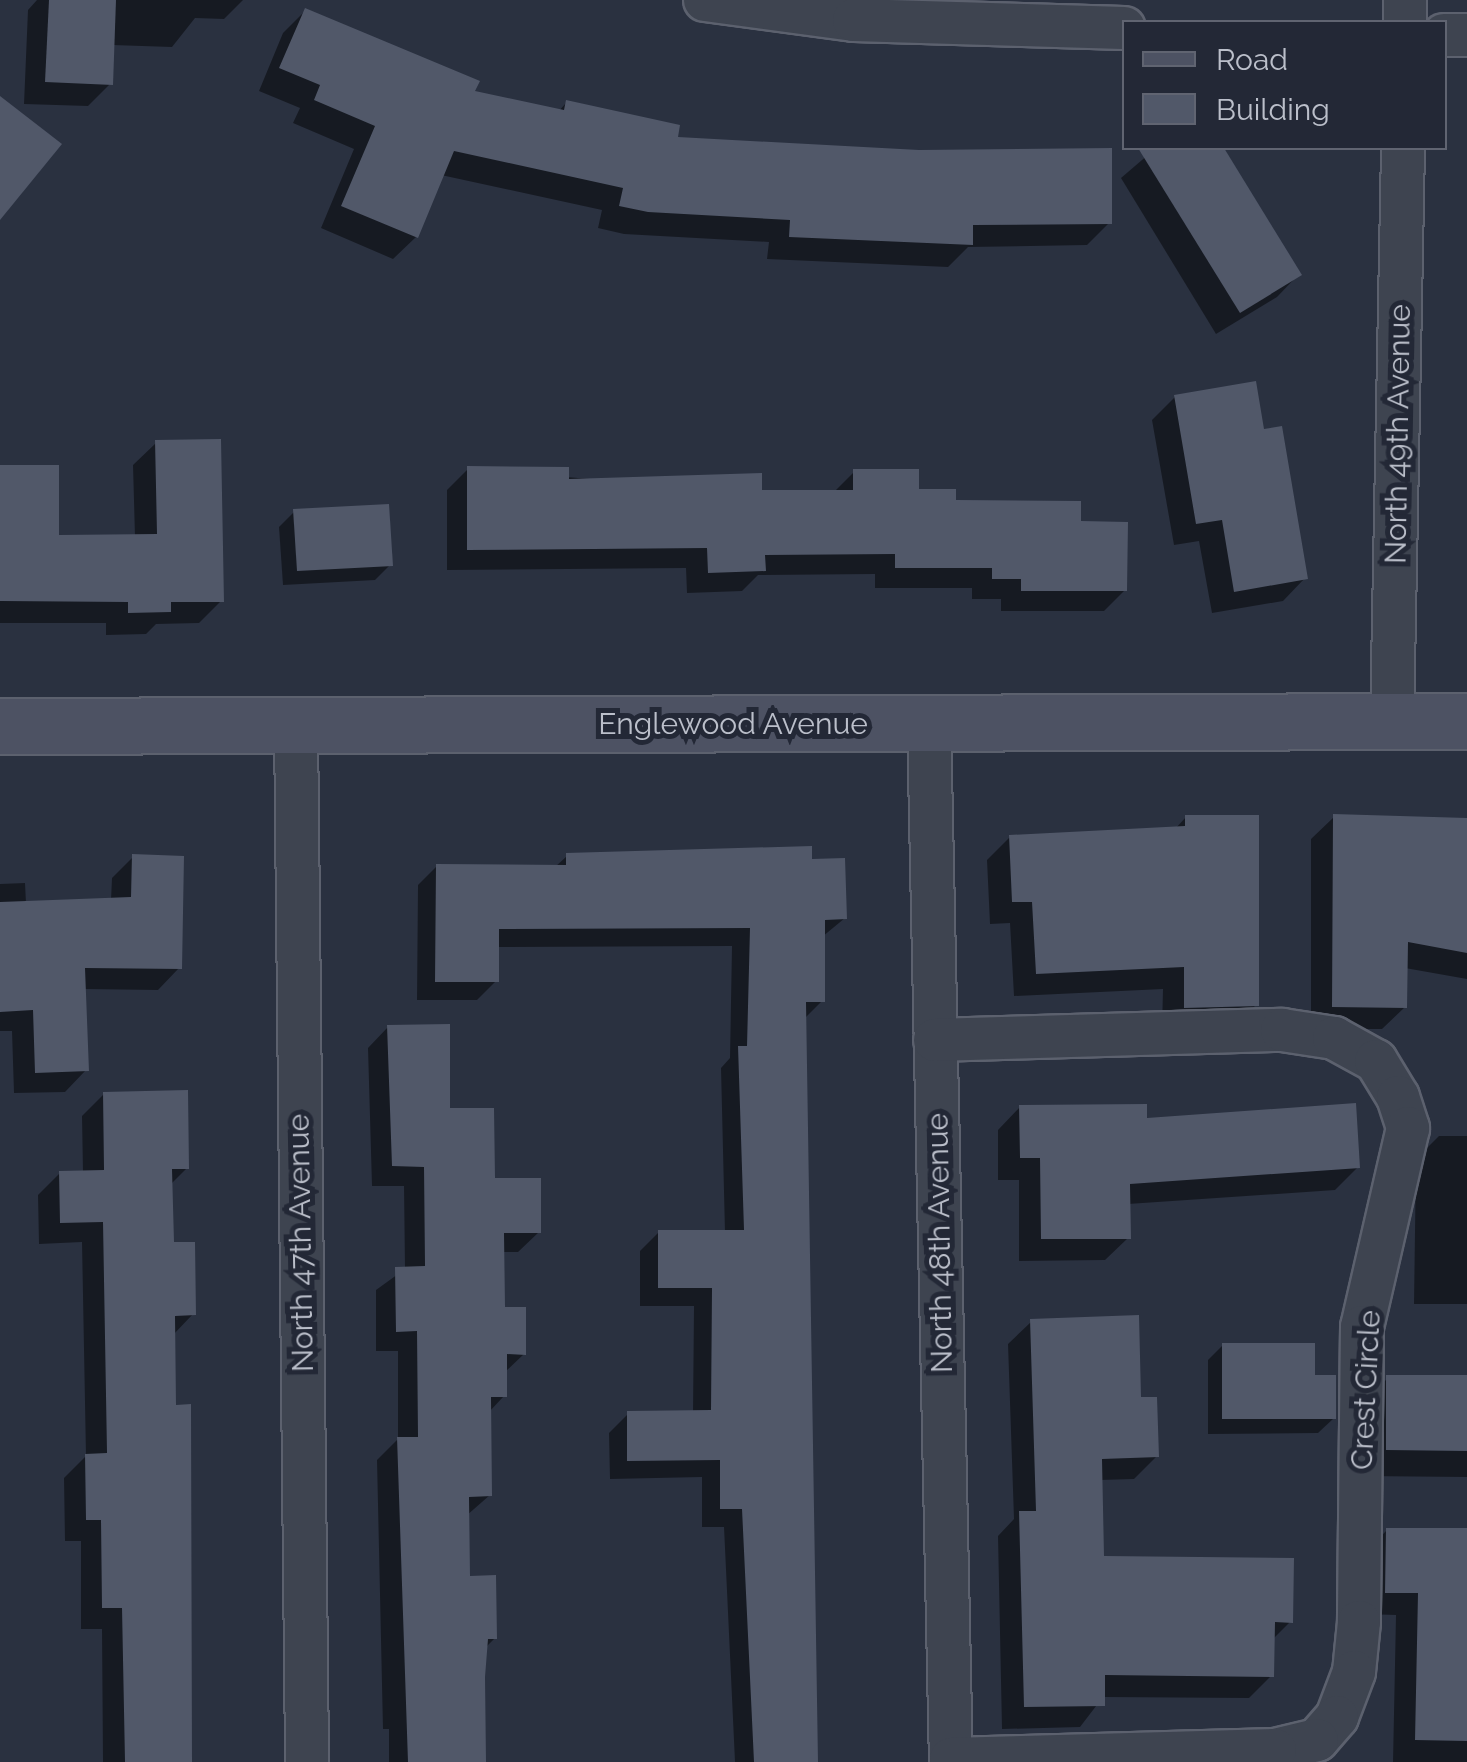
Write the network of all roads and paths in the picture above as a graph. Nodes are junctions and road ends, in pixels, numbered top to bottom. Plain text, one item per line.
1 (705, 0) edge
2 (1122, 28) edge
3 (1403, 150) edge
4 (1392, 721) junction
5 (1467, 721) edge
6 (929, 723) junction
7 (296, 724) junction
8 (0, 726) edge
9 (935, 1040) junction
10 (950, 1760) edge
11 (306, 1762) edge

1 - 2 street
3 - 4 street, North 49th Avenue
4 - 5 street, Englewood Avenue
4 - 6 street, Englewood Avenue
6 - 7 street, Englewood Avenue
6 - 9 street, North 48th Avenue
7 - 8 street, Englewood Avenue
7 - 11 street, North 47th Avenue
9 - 10 street, North 48th Avenue
9 - 10 street, Crest Circle

